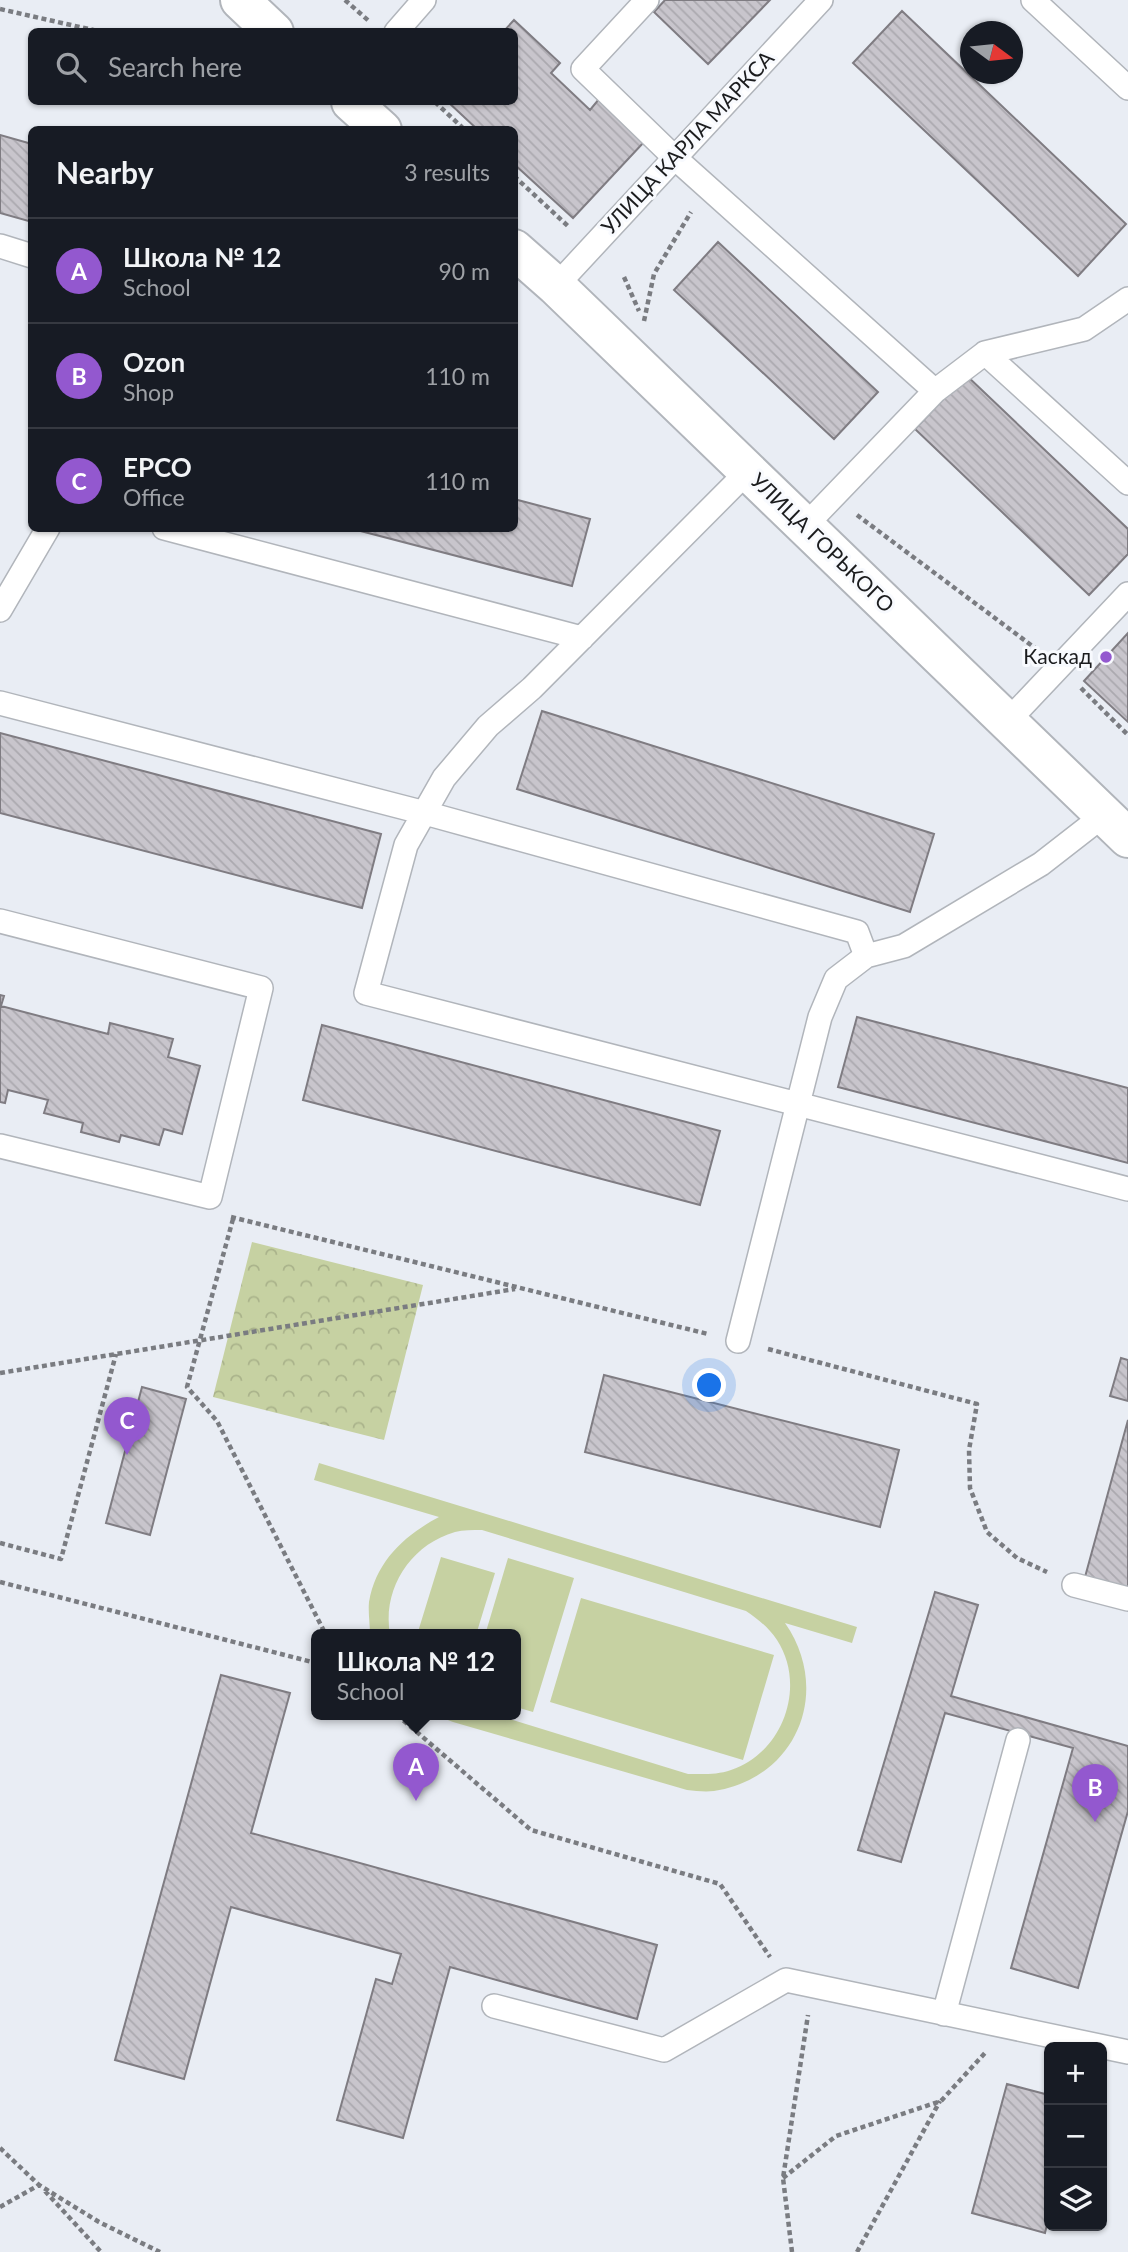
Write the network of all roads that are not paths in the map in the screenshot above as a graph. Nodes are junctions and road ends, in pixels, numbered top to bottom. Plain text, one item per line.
1 (240, 0) edge
2 (424, 0) edge
3 (647, 0) edge
4 (821, 0) edge
5 (1033, 0) edge
6 (270, 28) edge
7 (400, 28) edge
8 (1128, 88) edge
9 (355, 105) edge
10 (378, 126) edge
11 (675, 158) junction
12 (0, 246) edge
13 (518, 253) edge
14 (28, 255) edge
15 (556, 286) junction
16 (1128, 299) edge
17 (985, 353) junction
18 (935, 391) junction
19 (747, 472) junction
20 (1128, 483) edge
21 (805, 526) junction
22 (46, 532) edge
23 (178, 532) edge
24 (1128, 594) edge
25 (0, 610) edge
26 (582, 638) junction
27 (0, 703) edge
28 (1007, 722) junction
29 (425, 813) junction
30 (1116, 827) edge
31 (0, 921) edge
32 (866, 956) junction
33 (798, 1105) junction
34 (0, 1146) edge
35 (1128, 1189) edge
36 (738, 1341) road end
37 (1074, 1585) road end
38 (1128, 1599) edge
39 (1018, 1740) dead end
40 (494, 2006) dead end
41 (944, 2014) junction
42 (1128, 2052) edge

1 - 6 street
2 - 7 lane
3 - 11 lane
4 - 11 lane, УЛИЦА КАРЛА МАРКСА
5 - 8 lane
9 - 10 street
11 - 15 lane, УЛИЦА КАРЛА МАРКСА
11 - 18 lane
12 - 14 lane
13 - 15 street, УЛИЦА ГОРЬКОГО
15 - 19 street, УЛИЦА ГОРЬКОГО
16 - 17 lane
17 - 18 lane
17 - 20 lane
18 - 21 lane
19 - 21 street, УЛИЦА ГОРЬКОГО
19 - 26 lane
21 - 28 street, УЛИЦА ГОРЬКОГО
22 - 25 lane
23 - 26 lane
24 - 28 lane
26 - 29 lane
27 - 29 lane
28 - 30 street, УЛИЦА ГОРЬКОГО
29 - 32 lane
29 - 33 lane
30 - 32 lane
31 - 34 lane
32 - 33 lane
33 - 35 lane
33 - 36 lane
37 - 38 lane
39 - 41 lane
40 - 41 lane
41 - 42 lane

